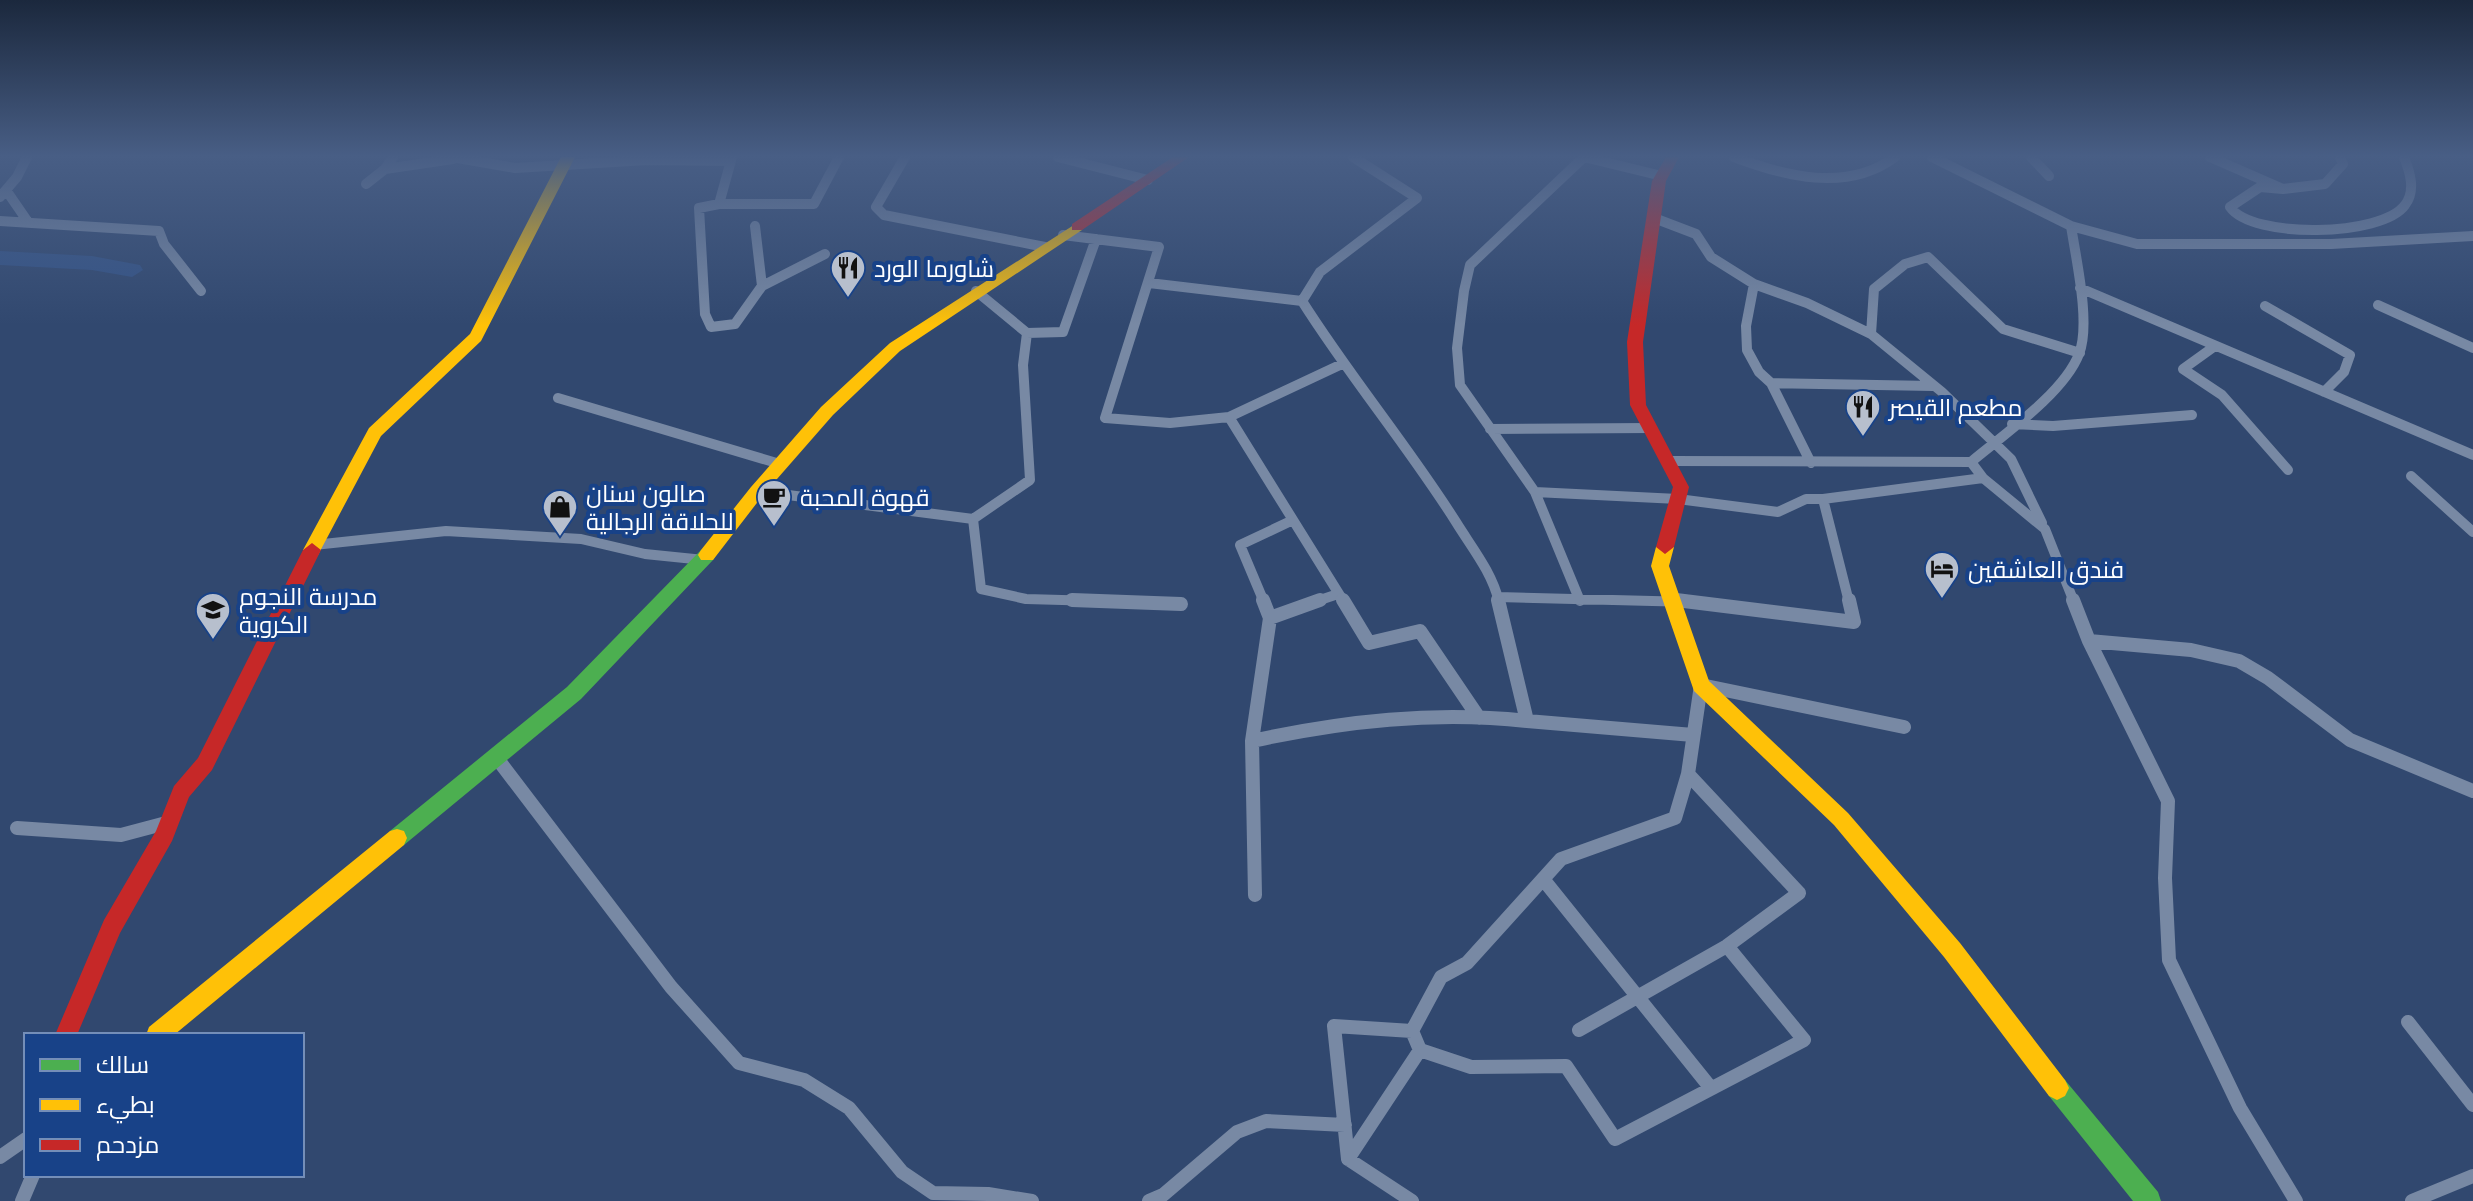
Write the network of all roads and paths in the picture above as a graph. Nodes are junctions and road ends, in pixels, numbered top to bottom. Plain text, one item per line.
1 (20, 213) edge
2 (539, 213) edge
3 (699, 213) edge
4 (882, 213) edge
5 (1097, 213) edge
6 (1397, 213) edge
7 (1525, 213) edge
8 (1655, 213) edge
9 (2045, 213) edge
10 (2234, 213) edge
11 (2397, 213) edge
12 (1654, 218) junction
13 (0, 221) edge
14 (28, 222) junction
15 (755, 226) dead end
16 (2071, 226) junction
17 (1063, 235) junction
18 (2473, 236) edge
19 (1096, 239) junction
20 (1045, 247) junction
21 (825, 254) dead end
22 (1149, 283) junction
23 (1754, 284) junction
24 (762, 286) junction
25 (2080, 288) junction
26 (201, 291) dead end
27 (976, 291) junction
28 (1302, 301) junction
29 (2378, 305) dead end
30 (2265, 306) dead end
31 (1027, 333) junction
32 (1871, 334) junction
33 (2215, 346) junction
34 (2473, 348) edge
35 (2080, 353) junction
36 (1342, 364) junction
37 (1771, 383) junction
38 (1933, 386) junction
39 (2324, 392) junction
40 (558, 398) dead end
41 (2192, 415) dead end
42 (1229, 417) junction
43 (2012, 424) junction
44 (1651, 428) junction
45 (1490, 429) junction
46 (1994, 443) junction
47 (2473, 455) edge
48 (1669, 461) junction
49 (1971, 462) junction
50 (1811, 463) junction
51 (780, 464) junction
52 (2288, 470) dead end
53 (2411, 476) dead end
54 (1983, 478) junction
55 (757, 491) junction
56 (1535, 492) junction
57 (1678, 499) junction
58 (1823, 499) junction
59 (973, 519) junction
60 (1293, 520) junction
61 (2045, 529) junction
62 (2473, 532) edge
63 (314, 545) junction
64 (704, 560) junction
65 (1338, 594) junction
66 (1498, 597) junction
67 (1672, 600) junction
68 (1580, 601) junction
69 (1181, 604) dead end
70 (1270, 618) junction
71 (2089, 641) junction
72 (1701, 685) junction
73 (1479, 718) junction
74 (1527, 721) junction
75 (1904, 727) dead end
76 (1693, 735) junction
77 (1252, 741) junction
78 (496, 757) junction
79 (1688, 774) junction
80 (2473, 791) edge
81 (170, 822) junction
82 (17, 828) dead end
83 (1543, 879) junction
84 (1255, 895) dead end
85 (1727, 946) junction
86 (1639, 996) junction
87 (2408, 1022) dead end
88 (1579, 1030) dead end
89 (1412, 1031) junction
90 (67, 1033) edge
91 (159, 1033) edge
92 (1420, 1050) junction
93 (1710, 1087) junction
94 (2473, 1105) edge
95 (1345, 1125) junction
96 (24, 1140) edge
97 (0, 1157) edge
98 (1348, 1159) junction
99 (2473, 1176) edge
100 (32, 1177) edge
101 (22, 1201) edge
102 (1032, 1201) edge
103 (1149, 1201) edge
104 (1412, 1201) edge
105 (2149, 1201) edge
106 (2296, 1201) edge
107 (2412, 1201) edge

1 - 14 street
2 - 63 street
3 - 24 street
4 - 20 street
5 - 17 street
6 - 28 street
7 - 45 street
8 - 12 street
9 - 16 street
10 - 11 street
12 - 23 street
12 - 44 street
13 - 14 street
14 - 26 street
15 - 24 street
16 - 18 street
16 - 25 street
17 - 19 street
17 - 20 street
19 - 22 street
19 - 31 street
20 - 27 street
21 - 24 street
22 - 28 street
22 - 42 street
23 - 32 street
23 - 37 street
25 - 33 street
25 - 35 street
27 - 31 street
27 - 51 street
28 - 36 street
29 - 34 street
30 - 39 street
31 - 59 street
32 - 35 street
32 - 38 street
33 - 39 street
33 - 52 street
35 - 43 street
36 - 42 street
36 - 66 street
37 - 38 street
37 - 50 street
38 - 46 street
39 - 47 street
40 - 51 street
41 - 43 street
42 - 60 street
43 - 46 street
44 - 45 street
44 - 48 street
45 - 56 street
46 - 49 street
46 - 61 street
48 - 50 street
48 - 57 street
49 - 50 street
49 - 54 street
51 - 55 street
53 - 62 street
54 - 58 street
54 - 61 street
55 - 59 street
55 - 64 street
56 - 57 street
56 - 68 street
57 - 58 street
57 - 67 street
58 - 67 street
59 - 69 street
60 - 65 street
60 - 70 street
61 - 71 street
63 - 64 street
63 - 81 street
64 - 78 street
65 - 70 street
65 - 73 street
66 - 68 street
66 - 74 street
67 - 68 street
67 - 72 street
70 - 77 street
71 - 80 street
71 - 106 street
72 - 75 street
72 - 76 street
72 - 105 street
73 - 74 street
73 - 77 street
74 - 76 street
76 - 79 street
77 - 84 street
78 - 91 street
78 - 102 street
79 - 83 street
79 - 85 street
81 - 82 street
81 - 90 street
83 - 86 street
83 - 89 street
85 - 86 street
85 - 93 street
86 - 88 street
86 - 93 street
87 - 94 street
89 - 92 street
89 - 95 street
92 - 93 street
92 - 98 street
95 - 98 street
95 - 103 street
96 - 97 street
98 - 104 street
99 - 107 street
100 - 101 street

